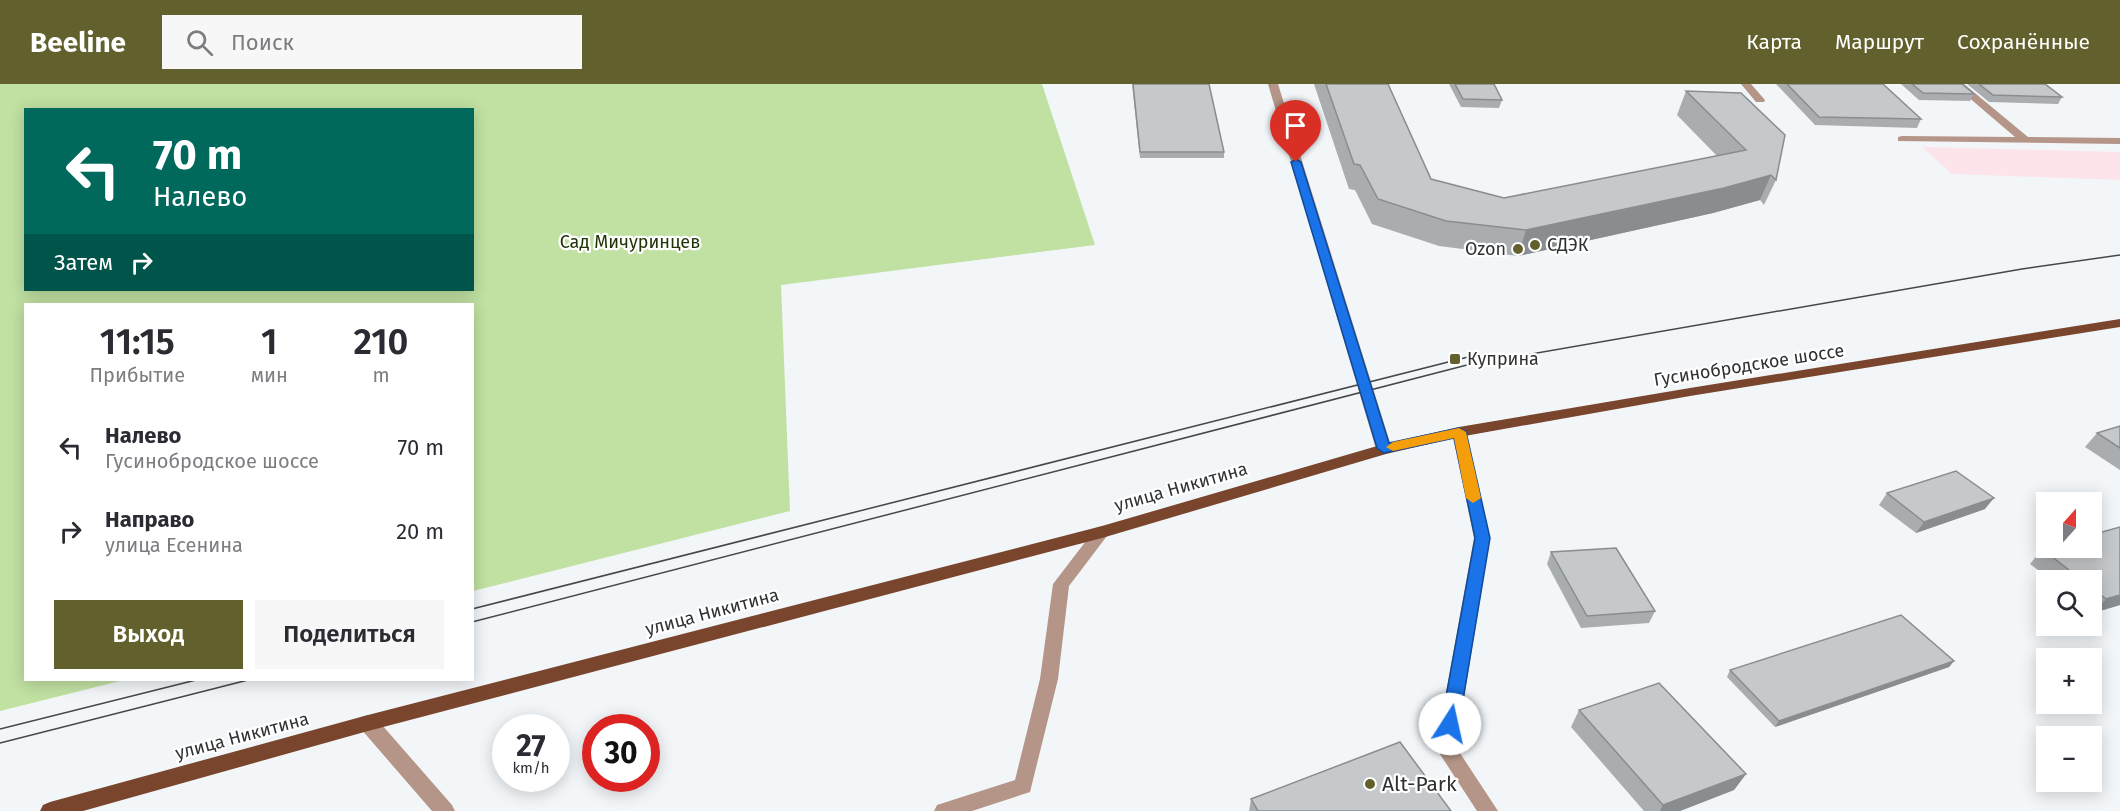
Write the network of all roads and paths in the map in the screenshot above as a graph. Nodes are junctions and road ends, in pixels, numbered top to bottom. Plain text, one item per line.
1 (1273, 84) edge
2 (1746, 84) edge
3 (1958, 84) edge
4 (1760, 100) dead end
5 (1902, 139) dead end
6 (2024, 139) junction
7 (2120, 141) edge
8 (2120, 323) edge
9 (1459, 432) junction
10 (1384, 448) junction
11 (1102, 532) junction
12 (368, 723) junction
13 (50, 811) edge
14 (445, 811) edge
15 (944, 811) edge
16 (1488, 811) edge

1 - 10 street
2 - 4 street
3 - 6 street
5 - 6 street
6 - 7 street
8 - 9 main road, Гусинобродское шоссе
9 - 10 main road, Гусинобродское шоссе
9 - 16 street
10 - 11 main road, улица Никитина
11 - 12 main road, улица Никитина
11 - 15 street
12 - 13 main road, улица Никитина
12 - 14 street

